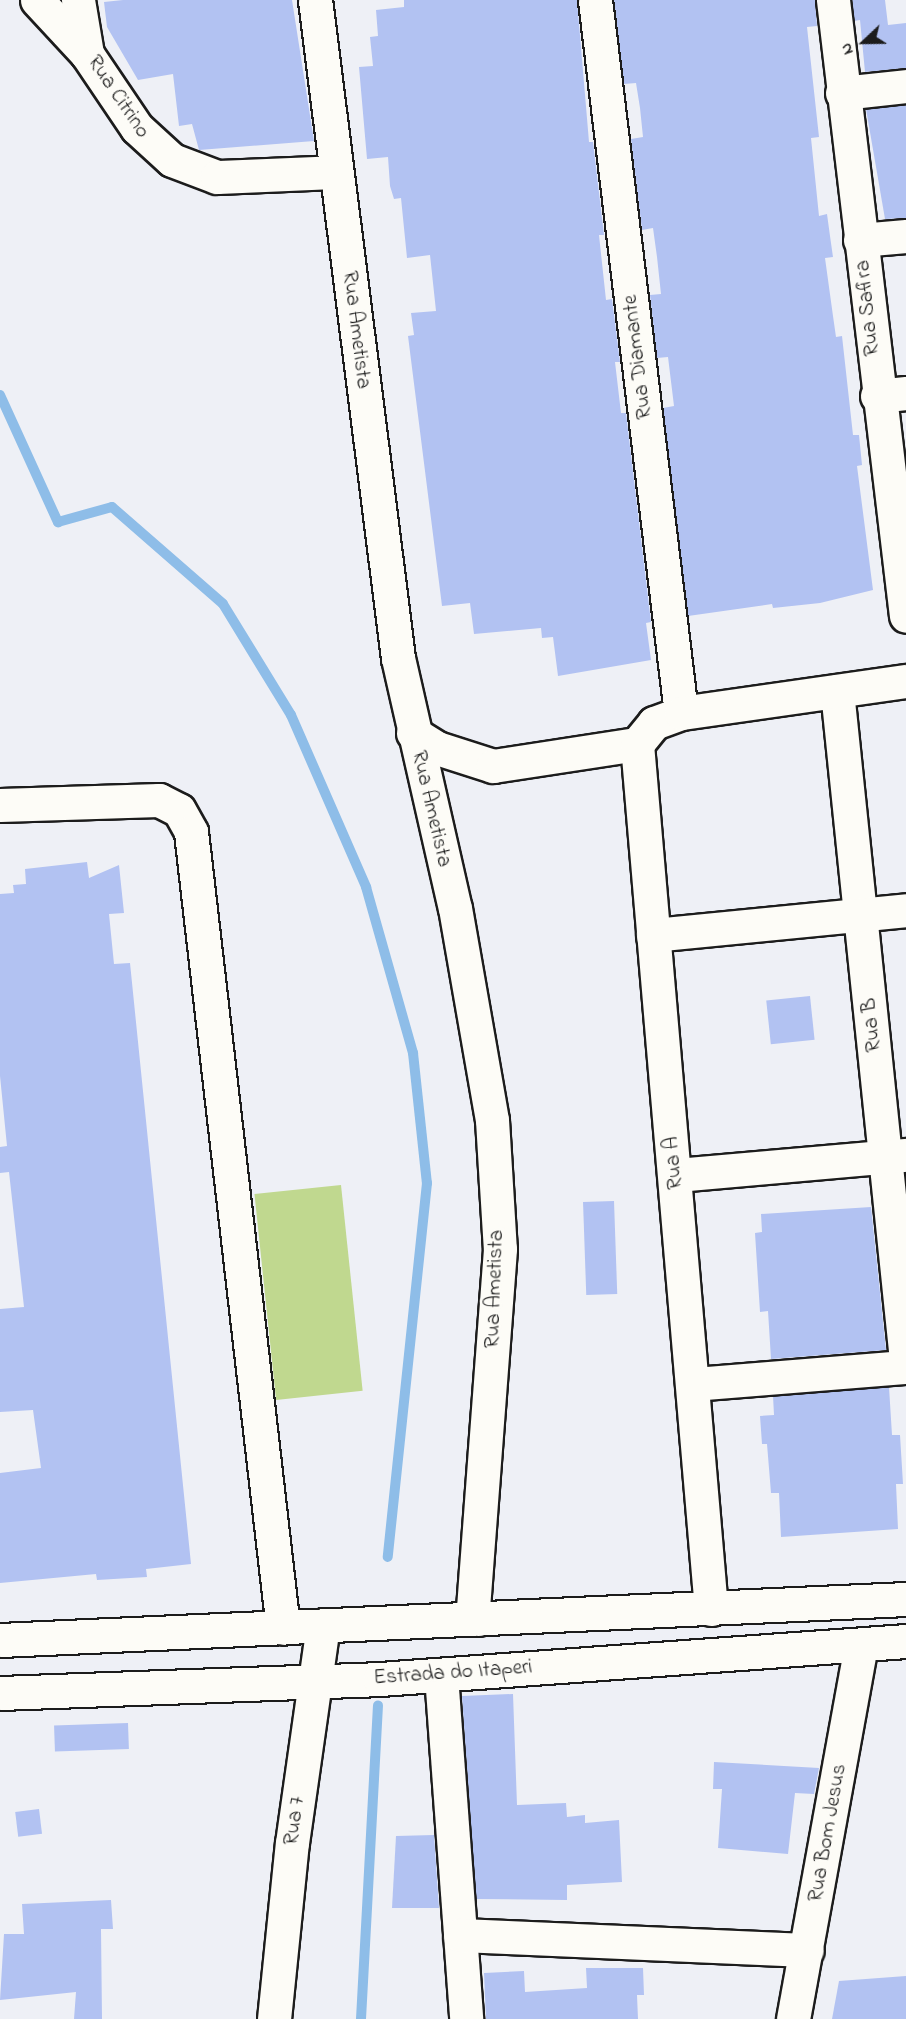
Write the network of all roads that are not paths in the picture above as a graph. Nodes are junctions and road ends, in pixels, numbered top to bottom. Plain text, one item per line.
1 (37, 0) edge
2 (78, 0) edge
3 (315, 0) edge
4 (595, 0) edge
5 (833, 0) edge
6 (87, 54) junction
7 (906, 86) edge
8 (842, 93) junction
9 (335, 172) junction
10 (906, 236) edge
11 (860, 240) junction
12 (892, 394) edge
13 (902, 549) edge
14 (906, 616) edge
15 (906, 681) edge
16 (837, 691) junction
17 (657, 727) junction
18 (413, 734) junction
19 (0, 805) edge
20 (906, 910) edge
21 (860, 915) junction
22 (653, 935) junction
23 (896, 1156) edge
24 (676, 1175) junction
25 (906, 1360) edge
26 (906, 1366) edge
27 (693, 1384) junction
28 (906, 1599) edge
29 (711, 1609) junction
30 (478, 1619) junction
31 (323, 1625) junction
32 (283, 1628) junction
33 (0, 1640) edge
34 (906, 1641) edge
35 (861, 1646) junction
36 (441, 1675) junction
37 (315, 1682) junction
38 (0, 1693) edge
39 (460, 1935) junction
40 (807, 1950) junction
41 (274, 2019) edge
42 (466, 2019) edge
43 (794, 2019) edge

1 - 6 street
2 - 6 street, Rua Citrino
3 - 9 street, Rua Ametista
4 - 17 street, Rua Diamante
5 - 8 street, Rua Safira
6 - 9 street, Rua Citrino
7 - 8 street
8 - 11 street, Rua Safira
9 - 18 street, Rua Ametista
10 - 11 street
11 - 12 street, Rua Safira
12 - 13 street, Rua Safira
13 - 14 street, Rua Safira
15 - 16 street
16 - 17 street
16 - 21 street, Rua B
17 - 18 street
17 - 22 street, Rua A
18 - 30 street, Rua Ametista
19 - 32 street
20 - 21 street
21 - 22 street
21 - 23 street, Rua B
22 - 24 street, Rua A
23 - 24 street
23 - 25 street, Rua B
24 - 27 street, Rua A
26 - 27 street
27 - 29 street, Rua A
28 - 29 street
29 - 30 street
30 - 31 street
31 - 32 street
31 - 37 street, Rua 7
32 - 33 street
34 - 35 street, Estrada do Itaperi
35 - 36 street, Estrada do Itaperi
35 - 40 street, Rua Bom Jesus
36 - 37 street, Estrada do Itaperi
36 - 39 street
37 - 38 street, Estrada do Itaperi
37 - 41 street, Rua 7
39 - 40 street
39 - 42 street
40 - 43 street, Rua Bom Jesus

